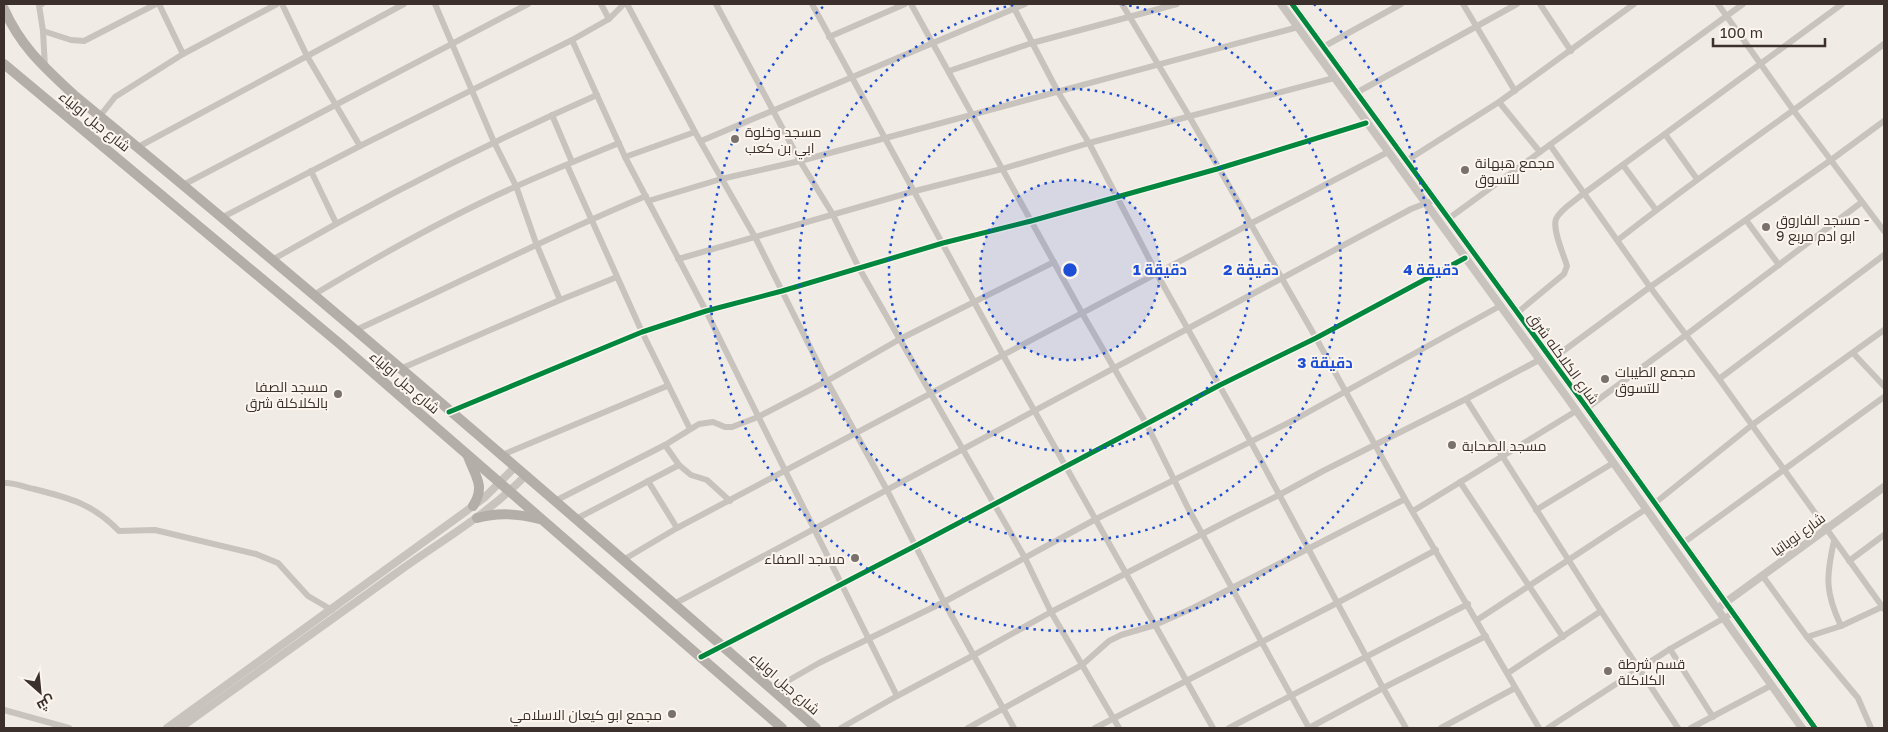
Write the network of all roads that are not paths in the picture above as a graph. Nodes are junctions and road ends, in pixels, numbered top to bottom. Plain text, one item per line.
1 (40, 4) edge
2 (158, 4) edge
3 (278, 4) edge
4 (282, 4) edge
5 (404, 4) edge
6 (435, 4) edge
7 (528, 4) edge
8 (601, 4) edge
9 (625, 4) edge
10 (716, 4) edge
11 (812, 4) edge
12 (905, 4) edge
13 (911, 4) edge
14 (1025, 4) edge
15 (1122, 4) edge
16 (1176, 4) edge
17 (1281, 4) edge
18 (1292, 4) edge
19 (1401, 4) edge
20 (1463, 4) edge
21 (1517, 4) edge
22 (1540, 4) edge
23 (1634, 4) edge
24 (1718, 4) edge
25 (1742, 4) edge
26 (1842, 4) edge
27 (1013, 6) edge
28 (4, 9) edge
29 (1726, 16) junction
30 (1130, 18) junction
31 (609, 19) junction
32 (1298, 28) junction
33 (1476, 28) junction
34 (43, 31) junction
35 (829, 37) junction
36 (572, 40) junction
37 (451, 43) junction
38 (932, 43) junction
39 (1032, 43) junction
40 (1884, 44) edge
41 (1323, 47) junction
42 (1571, 51) junction
43 (182, 54) junction
44 (307, 56) junction
45 (1761, 63) junction
46 (4, 64) edge
47 (1159, 66) junction
48 (45, 68) junction
49 (949, 71) junction
50 (852, 78) junction
51 (1334, 78) junction
52 (472, 90) junction
53 (1515, 91) junction
54 (1058, 92) junction
55 (1356, 93) junction
56 (597, 96) junction
57 (1499, 102) junction
58 (335, 106) junction
59 (773, 111) junction
60 (1794, 111) junction
61 (974, 114) junction
62 (552, 115) junction
63 (100, 116) junction
64 (1189, 116) junction
65 (1884, 120) edge
66 (1366, 122) junction
67 (695, 132) junction
68 (1665, 134) junction
69 (885, 138) junction
70 (701, 140) junction
71 (494, 142) junction
72 (619, 143) junction
73 (1089, 143) junction
74 (1550, 145) junction
75 (360, 146) junction
76 (138, 147) junction
77 (1388, 152) junction
78 (1540, 152) junction
79 (625, 157) junction
80 (800, 160) junction
81 (1832, 160) junction
82 (1406, 161) junction
83 (570, 164) junction
84 (1623, 165) junction
85 (1217, 168) junction
86 (1002, 169) junction
87 (311, 171) junction
88 (721, 179) junction
89 (1697, 179) junction
90 (182, 185) junction
91 (516, 186) junction
92 (915, 190) junction
93 (1584, 192) junction
94 (1116, 196) junction
95 (647, 198) junction
96 (1434, 200) junction
97 (1862, 202) junction
98 (1426, 203) junction
99 (1656, 210) junction
100 (832, 213) junction
101 (223, 217) junction
102 (592, 218) junction
103 (1448, 219) junction
104 (1746, 220) junction
105 (1030, 221) junction
106 (336, 223) junction
107 (1250, 224) junction
108 (1884, 231) edge
109 (754, 237) junction
110 (1618, 240) junction
111 (943, 243) junction
112 (536, 244) junction
113 (1884, 255) edge
114 (1466, 258) junction
115 (678, 259) junction
116 (272, 260) junction
117 (1054, 262) junction
118 (1779, 265) junction
119 (859, 268) junction
120 (1157, 274) junction
121 (617, 277) junction
122 (1281, 280) junction
123 (1650, 287) junction
124 (782, 291) junction
125 (315, 294) junction
126 (560, 300) junction
127 (974, 302) junction
128 (1500, 306) junction
129 (706, 311) junction
130 (1082, 312) junction
131 (1517, 313) junction
132 (1187, 329) junction
133 (356, 330) junction
134 (1884, 330) edge
135 (642, 332) junction
136 (1686, 336) junction
137 (1316, 338) junction
138 (900, 339) junction
139 (1853, 353) junction
140 (1003, 355) junction
141 (1538, 360) junction
142 (1551, 360) junction
143 (400, 369) junction
144 (1114, 369) junction
145 (1719, 379) junction
146 (827, 381) junction
147 (1220, 385) junction
148 (667, 386) junction
149 (1884, 386) edge
150 (1345, 392) junction
151 (931, 393) junction
152 (1884, 397) edge
153 (1466, 399) junction
154 (1587, 408) junction
155 (1034, 410) junction
156 (1576, 411) junction
157 (449, 412) junction
158 (758, 416) junction
159 (1147, 425) junction
160 (1752, 425) junction
161 (690, 429) junction
162 (855, 434) junction
163 (1251, 442) junction
164 (665, 445) junction
165 (1375, 446) junction
166 (962, 449) junction
167 (467, 453) junction
168 (502, 455) junction
169 (1502, 456) junction
170 (1613, 463) junction
171 (679, 465) junction
172 (1067, 466) junction
173 (515, 467) junction
174 (1785, 470) junction
175 (785, 472) junction
176 (525, 476) junction
177 (1174, 481) junction
178 (499, 482) junction
179 (648, 482) junction
180 (1460, 482) junction
181 (4, 483) edge
182 (1884, 487) edge
183 (887, 490) junction
184 (510, 491) junction
185 (1279, 495) junction
186 (1405, 499) junction
187 (555, 501) junction
188 (730, 501) junction
189 (1655, 503) junction
190 (994, 504) junction
191 (473, 506) junction
192 (1646, 509) junction
193 (1536, 510) junction
194 (1413, 511) junction
195 (477, 518) junction
196 (542, 519) junction
197 (576, 519) junction
198 (1096, 519) junction
199 (677, 528) junction
200 (815, 529) junction
201 (1826, 529) junction
202 (1202, 534) junction
203 (1884, 535) edge
204 (1834, 542) junction
205 (1683, 543) junction
206 (915, 546) junction
207 (1308, 549) junction
208 (1436, 550) junction
209 (1024, 558) junction
210 (1568, 559) junction
211 (624, 560) junction
212 (1848, 561) junction
213 (402, 564) junction
214 (1126, 573) junction
215 (1762, 575) junction
216 (842, 583) junction
217 (1530, 585) junction
218 (1232, 589) junction
219 (944, 602) junction
220 (1726, 602) junction
221 (1337, 603) junction
222 (674, 604) junction
223 (1468, 604) junction
224 (1884, 607) edge
225 (1717, 608) junction
226 (332, 610) junction
227 (1601, 611) junction
228 (1052, 612) junction
229 (1733, 612) junction
230 (1724, 618) junction
231 (1477, 620) junction
232 (1155, 626) junction
233 (1841, 626) junction
234 (1486, 636) junction
235 (1563, 637) junction
236 (1807, 637) junction
237 (868, 639) junction
238 (1262, 642) junction
239 (721, 646) junction
240 (1670, 649) junction
241 (974, 655) junction
242 (1366, 656) junction
243 (701, 657) junction
244 (1082, 665) junction
245 (1639, 669) junction
246 (1508, 673) junction
247 (1186, 681) junction
248 (1772, 686) junction
249 (1383, 688) junction
250 (1516, 688) junction
251 (772, 690) junction
252 (897, 696) junction
253 (1291, 696) junction
254 (1004, 709) junction
255 (4, 710) edge
256 (1713, 717) junction
257 (1113, 719) junction
258 (69, 728) edge
259 (167, 728) edge
260 (180, 728) edge
261 (782, 728) edge
262 (816, 728) edge
263 (841, 728) edge
264 (968, 728) edge
265 (1014, 728) edge
266 (1095, 728) edge
267 (1118, 728) edge
268 (1213, 728) edge
269 (1229, 728) edge
270 (1309, 728) edge
271 (1406, 728) edge
272 (1441, 728) edge
273 (1539, 728) edge
274 (1548, 728) edge
275 (1678, 728) edge
276 (1691, 728) edge
277 (1802, 728) edge
278 (1815, 728) edge
279 (1871, 728) edge

1 - 34 street
2 - 34 street
2 - 43 street
3 - 43 street
4 - 44 street
5 - 44 street
6 - 37 street
7 - 37 street
8 - 31 street
9 - 31 street
9 - 67 street
10 - 59 street
11 - 35 street
12 - 35 street
13 - 38 street
14 - 27 street
15 - 30 street
16 - 30 street
17 - 32 street, شارع الكلاكله شرق
18 - 41 street, شارع الكلاكله شرق
19 - 41 street
20 - 33 street
21 - 33 street
22 - 42 street
23 - 42 street
24 - 29 street
25 - 29 street
26 - 45 street
27 - 38 street
27 - 39 street
28 - 48 highway, شارع جبل اولياء
29 - 45 street
29 - 74 street
30 - 39 street
30 - 47 street
31 - 36 street
32 - 47 street
32 - 51 street, شارع الكلاكله شرق
33 - 53 street
33 - 55 street
34 - 48 street
35 - 50 street
36 - 52 street
36 - 56 street
37 - 52 street
37 - 58 street
38 - 49 street
38 - 50 street
39 - 49 street
39 - 54 street
40 - 60 street
41 - 55 street, شارع الكلاكله شرق
42 - 53 street
43 - 63 street
44 - 58 street
44 - 76 street
45 - 60 street
45 - 68 street
46 - 167 highway, شارع جبل اولياء
47 - 54 street
47 - 64 street
48 - 63 highway, شارع جبل اولياء
49 - 61 street
50 - 59 street
50 - 69 street
51 - 64 street
51 - 66 street, شارع الكلاكله شرق
52 - 71 street
52 - 75 street
53 - 57 street
54 - 61 street
54 - 73 street
55 - 82 street, شارع الكلاكله شرق
56 - 62 street
56 - 72 street
57 - 78 street
57 - 82 street
58 - 75 street
58 - 90 street
59 - 70 street
59 - 80 street
60 - 81 street
60 - 89 street
61 - 69 street
61 - 86 street
62 - 71 street
62 - 83 street
63 - 76 highway, شارع جبل اولياء
64 - 73 street
64 - 85 street
65 - 81 street
66 - 77 street, شارع الكلاكله شرق
66 - 85 street
67 - 70 street
67 - 79 street
68 - 84 street
68 - 89 street
69 - 80 street
69 - 92 street
70 - 88 street
71 - 91 street
71 - 106 street
72 - 79 street
72 - 83 street
73 - 86 street
73 - 94 street
74 - 78 street
74 - 93 street
75 - 87 street
76 - 90 highway, شارع جبل اولياء
77 - 98 street, شارع الكلاكله شرق
77 - 107 street
78 - 103 street
79 - 95 street
80 - 88 street
80 - 100 street
81 - 97 street
81 - 104 street
82 - 96 street, شارع الكلاكله شرق
83 - 91 street
83 - 102 street
84 - 93 street
84 - 99 street
85 - 94 street
85 - 107 street
86 - 92 street
86 - 105 street
87 - 101 street
87 - 106 street
88 - 95 street
88 - 109 street
89 - 99 street
90 - 101 highway, شارع جبل اولياء
91 - 112 street
91 - 125 street
92 - 100 street
92 - 111 street
93 - 110 street
93 - 131 street
94 - 105 street
94 - 120 street
95 - 102 street
95 - 115 street
96 - 98 street
96 - 103 street, شارع الكلاكله شرق
97 - 108 street
97 - 118 street
98 - 114 street, شارع الكلاكله شرق
98 - 122 street
99 - 110 street
100 - 109 street
100 - 119 street
101 - 116 highway, شارع جبل اولياء
102 - 112 street
102 - 121 street
103 - 131 street, شارع الكلاكله شرق
104 - 118 street
104 - 123 street
105 - 111 street
105 - 117 street
106 - 116 street
107 - 120 street
107 - 122 street
109 - 115 street
109 - 124 street
110 - 123 street
111 - 119 street
111 - 127 street
112 - 126 street
112 - 133 street
113 - 145 street
114 - 128 street, شارع الكلاكله شرق
114 - 137 street
115 - 129 street
116 - 125 highway, شارع جبل اولياء
117 - 127 street
117 - 130 street
118 - 136 street
119 - 124 street
119 - 138 street
120 - 130 street
120 - 132 street
121 - 126 street
121 - 135 street
122 - 132 street
122 - 137 street
123 - 136 street
123 - 142 street
124 - 129 street
124 - 146 street
125 - 133 highway, شارع جبل اولياء
126 - 143 street
127 - 138 street
127 - 140 street
128 - 141 street, شارع الكلاكله شرق
128 - 150 street
129 - 135 street
129 - 158 street
130 - 140 street
130 - 144 street
131 - 142 street, شارع الكلاكله شرق
132 - 144 street
132 - 147 street
133 - 143 highway, شارع جبل اولياء
134 - 139 street
135 - 148 street
135 - 157 street
136 - 145 street
136 - 154 street
137 - 147 street
137 - 150 street
138 - 146 street
138 - 151 street
139 - 149 street
139 - 160 street
140 - 151 street
140 - 155 street
141 - 153 street
141 - 156 street, شارع الكلاكله شرق
142 - 154 street, شارع الكلاكله شرق
143 - 157 highway, شارع جبل اولياء
144 - 155 street
144 - 159 street
145 - 160 street
146 - 158 street
146 - 162 street
147 - 159 street
147 - 163 street
148 - 161 street
148 - 168 street
150 - 163 street
150 - 165 street
151 - 162 street
151 - 166 street
152 - 174 street
153 - 165 street
153 - 169 street
154 - 189 street, شارع الكلاكله شرق
155 - 166 street
155 - 172 street
156 - 169 street
156 - 170 street, شارع الكلاكله شرق
157 - 168 highway, شارع جبل اولياء
158 - 161 street
158 - 175 street
159 - 172 street
159 - 177 street
160 - 174 street
160 - 189 street
161 - 164 street
162 - 175 street
162 - 183 street
163 - 177 street
163 - 185 street
164 - 171 street
164 - 187 street
165 - 185 street
165 - 186 street
166 - 183 street
166 - 190 street
167 - 178 highway, شارع جبل اولياء
167 - 191 highway
168 - 173 highway, شارع جبل اولياء
169 - 180 street
169 - 193 street
170 - 192 street, شارع الكلاكله شرق
170 - 193 street
171 - 179 street
171 - 188 street
172 - 190 street
172 - 198 street
173 - 176 highway, شارع جبل اولياء
173 - 178 street
174 - 201 street
174 - 205 street
175 - 188 street
175 - 200 street
176 - 184 street
176 - 187 highway, شارع جبل اولياء
177 - 198 street
177 - 202 street
178 - 184 highway, شارع جبل اولياء
178 - 191 street
179 - 197 street
179 - 199 street
180 - 194 street
180 - 217 street
181 - 226 street
182 - 201 street, شارع نوباتيا
183 - 200 street
183 - 206 street
184 - 195 street
184 - 196 highway, شارع جبل اولياء
185 - 202 street
185 - 207 street
186 - 194 street
186 - 207 street
187 - 197 highway, شارع جبل اولياء
188 - 199 street
189 - 205 street, شارع الكلاكله شرق
190 - 206 street
190 - 209 street
191 - 213 street
192 - 210 street
192 - 225 street, شارع الكلاكله شرق
193 - 210 street
194 - 208 street
195 - 196 highway
195 - 213 street
196 - 243 highway, شارع جبل اولياء
197 - 211 highway, شارع جبل اولياء
198 - 209 street
198 - 214 street
199 - 211 street
200 - 216 street
200 - 222 street
201 - 204 street
201 - 215 street, شارع نوباتيا
202 - 214 street
202 - 218 street
203 - 212 street
204 - 212 street
204 - 233 street
205 - 220 street, شارع الكلاكله شرق
206 - 216 street
206 - 219 street
207 - 218 street
207 - 221 street
208 - 221 street
208 - 223 street
209 - 219 street
209 - 228 street
210 - 217 street
210 - 227 street
211 - 222 highway, شارع جبل اولياء
212 - 224 street
213 - 226 street
213 - 260 street
214 - 228 street
214 - 232 street
215 - 220 street, شارع نوباتيا
215 - 236 street
216 - 237 street
216 - 239 street
217 - 231 street
217 - 235 street
218 - 232 street
218 - 238 street
219 - 237 street
219 - 241 street
220 - 225 street, شارع نوباتيا
220 - 229 street, شارع الكلاكله شرق
221 - 238 street
221 - 242 street
222 - 239 highway, شارع جبل اولياء
223 - 231 street
223 - 242 street
224 - 233 street
225 - 230 street, شارع الكلاكله شرق
226 - 259 street
227 - 235 street
227 - 245 street
228 - 241 street
228 - 244 street
229 - 230 street
229 - 278 street, شارع الكلاكله شرق
230 - 240 street
230 - 248 street, شارع الكلاكله شرق
231 - 234 street
232 - 244 street
232 - 247 street
233 - 236 street
234 - 246 street
234 - 249 street
235 - 246 street
236 - 279 street
237 - 251 street
237 - 252 street
238 - 247 street
238 - 253 street
239 - 243 street
239 - 251 highway, شارع جبل اولياء
240 - 245 street
240 - 256 street
241 - 252 street
241 - 254 street
242 - 249 street
242 - 253 street
243 - 261 highway, شارع جبل اولياء
244 - 254 street
244 - 257 street
245 - 274 street
245 - 275 street
246 - 250 street
247 - 257 street
247 - 268 street
248 - 256 street
248 - 277 street, شارع الكلاكله شرق
249 - 270 street
249 - 271 street
250 - 272 street
250 - 273 street
251 - 262 highway, شارع جبل اولياء
252 - 263 street
253 - 269 street
253 - 270 street
254 - 264 street
254 - 265 street
255 - 258 street
256 - 276 street
257 - 266 street
257 - 267 street

